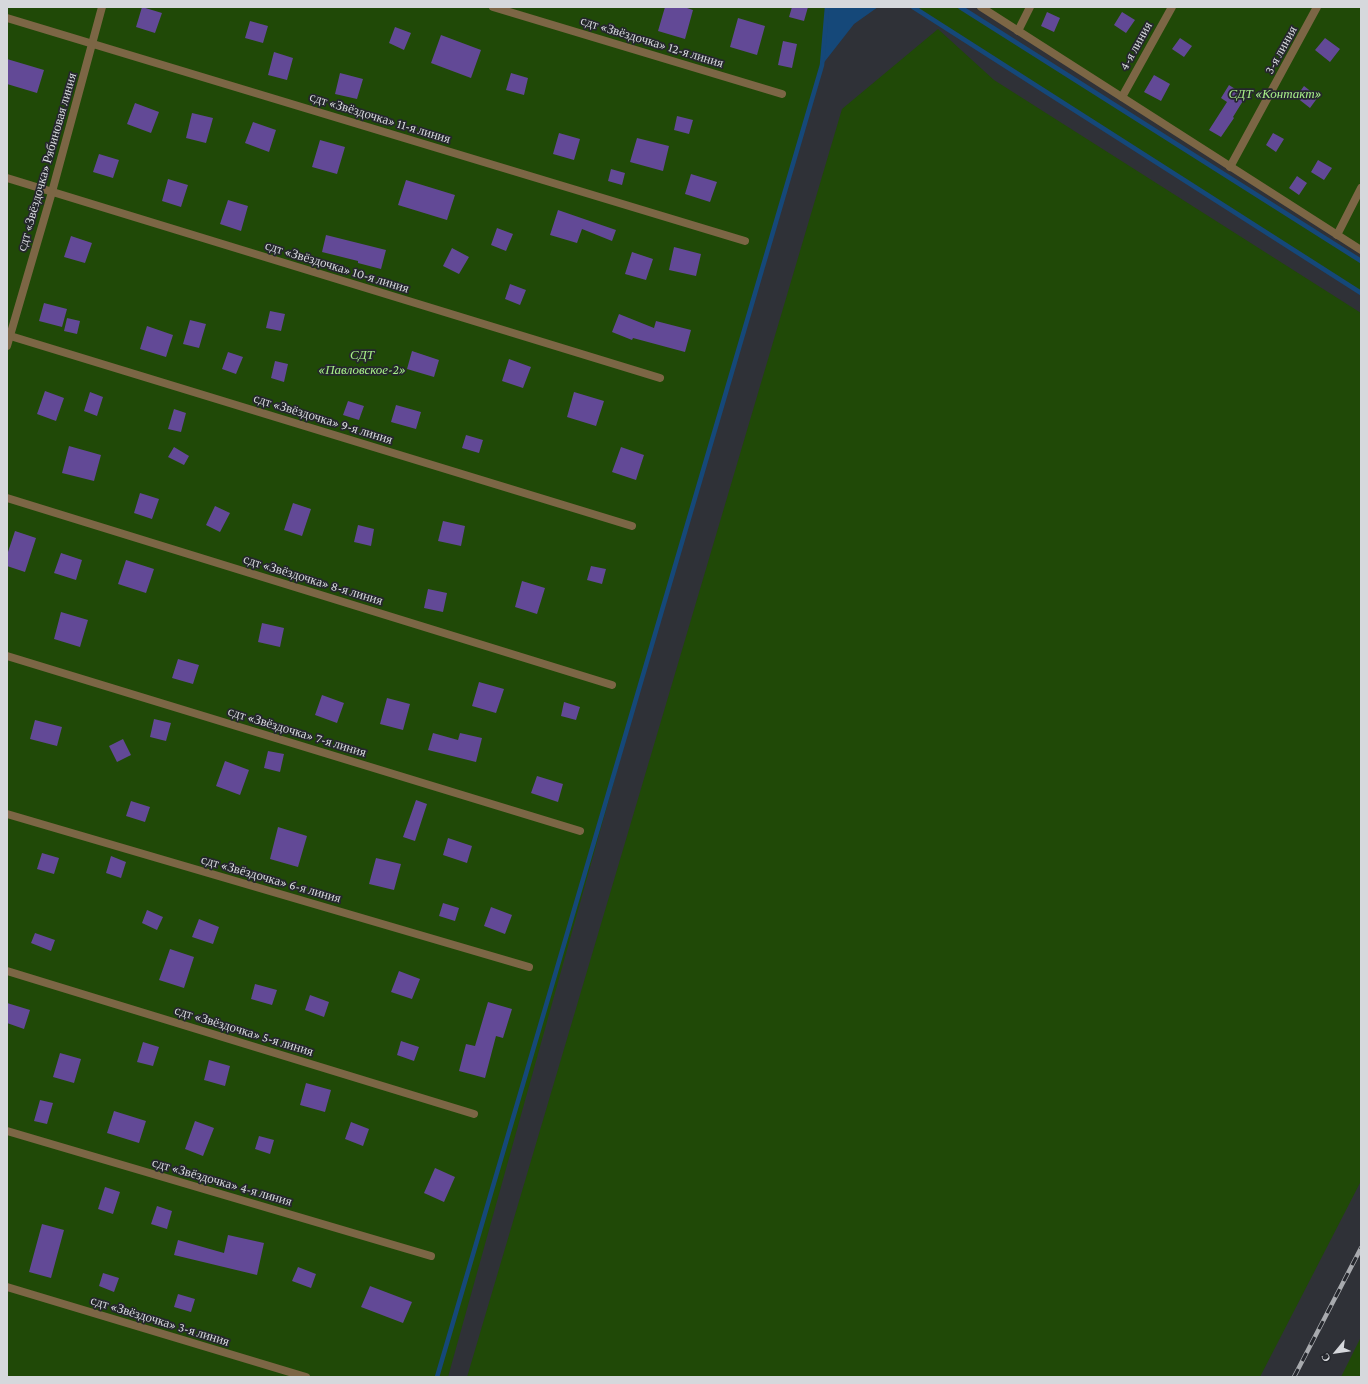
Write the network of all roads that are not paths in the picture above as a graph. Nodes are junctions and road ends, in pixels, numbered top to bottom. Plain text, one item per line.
1 (102, 7) edge
2 (493, 7) edge
3 (981, 7) edge
4 (1030, 7) edge
5 (1172, 7) edge
6 (1317, 7) edge
7 (7, 18) edge
8 (1018, 31) junction
9 (92, 44) junction
10 (782, 94) dead end
11 (1122, 97) junction
12 (1230, 167) junction
13 (7, 178) edge
14 (1361, 188) edge
15 (52, 192) junction
16 (1337, 235) junction
17 (746, 241) dead end
18 (1361, 250) edge
19 (8, 336) edge
20 (7, 346) edge
21 (660, 378) dead end
22 (7, 498) edge
23 (632, 526) dead end
24 (7, 656) edge
25 (612, 685) dead end
26 (7, 814) edge
27 (580, 831) dead end
28 (529, 967) dead end
29 (7, 972) edge
30 (474, 1114) dead end
31 (7, 1131) edge
32 (430, 1256) dead end
33 (7, 1287) edge
34 (306, 1377) edge

1 - 9 street, сдт «Звёздочка» Рябиновая линия
2 - 10 street, сдт «Звёздочка» 12-я линия
3 - 8 street
4 - 8 street
5 - 11 street, 4-я линия
6 - 12 street, 3-я линия
7 - 9 street, сдт «Звёздочка» 11-я линия
8 - 11 street
9 - 15 street, сдт «Звёздочка» Рябиновая линия
9 - 17 street, сдт «Звёздочка» 11-я линия
11 - 12 street
12 - 16 street
13 - 15 street, сдт «Звёздочка» 10-я линия
14 - 16 street
15 - 19 street, сдт «Звёздочка» Рябиновая линия
15 - 21 street, сдт «Звёздочка» 10-я линия
16 - 18 street
19 - 20 street, сдт «Звёздочка» Рябиновая линия
19 - 23 street, сдт «Звёздочка» 9-я линия
22 - 25 street, сдт «Звёздочка» 8-я линия
24 - 27 street, сдт «Звёздочка» 7-я линия
26 - 28 street, сдт «Звёздочка» 6-я линия
29 - 30 street, сдт «Звёздочка» 5-я линия
31 - 32 street, сдт «Звёздочка» 4-я линия
33 - 34 street, сдт «Звёздочка» 3-я линия

